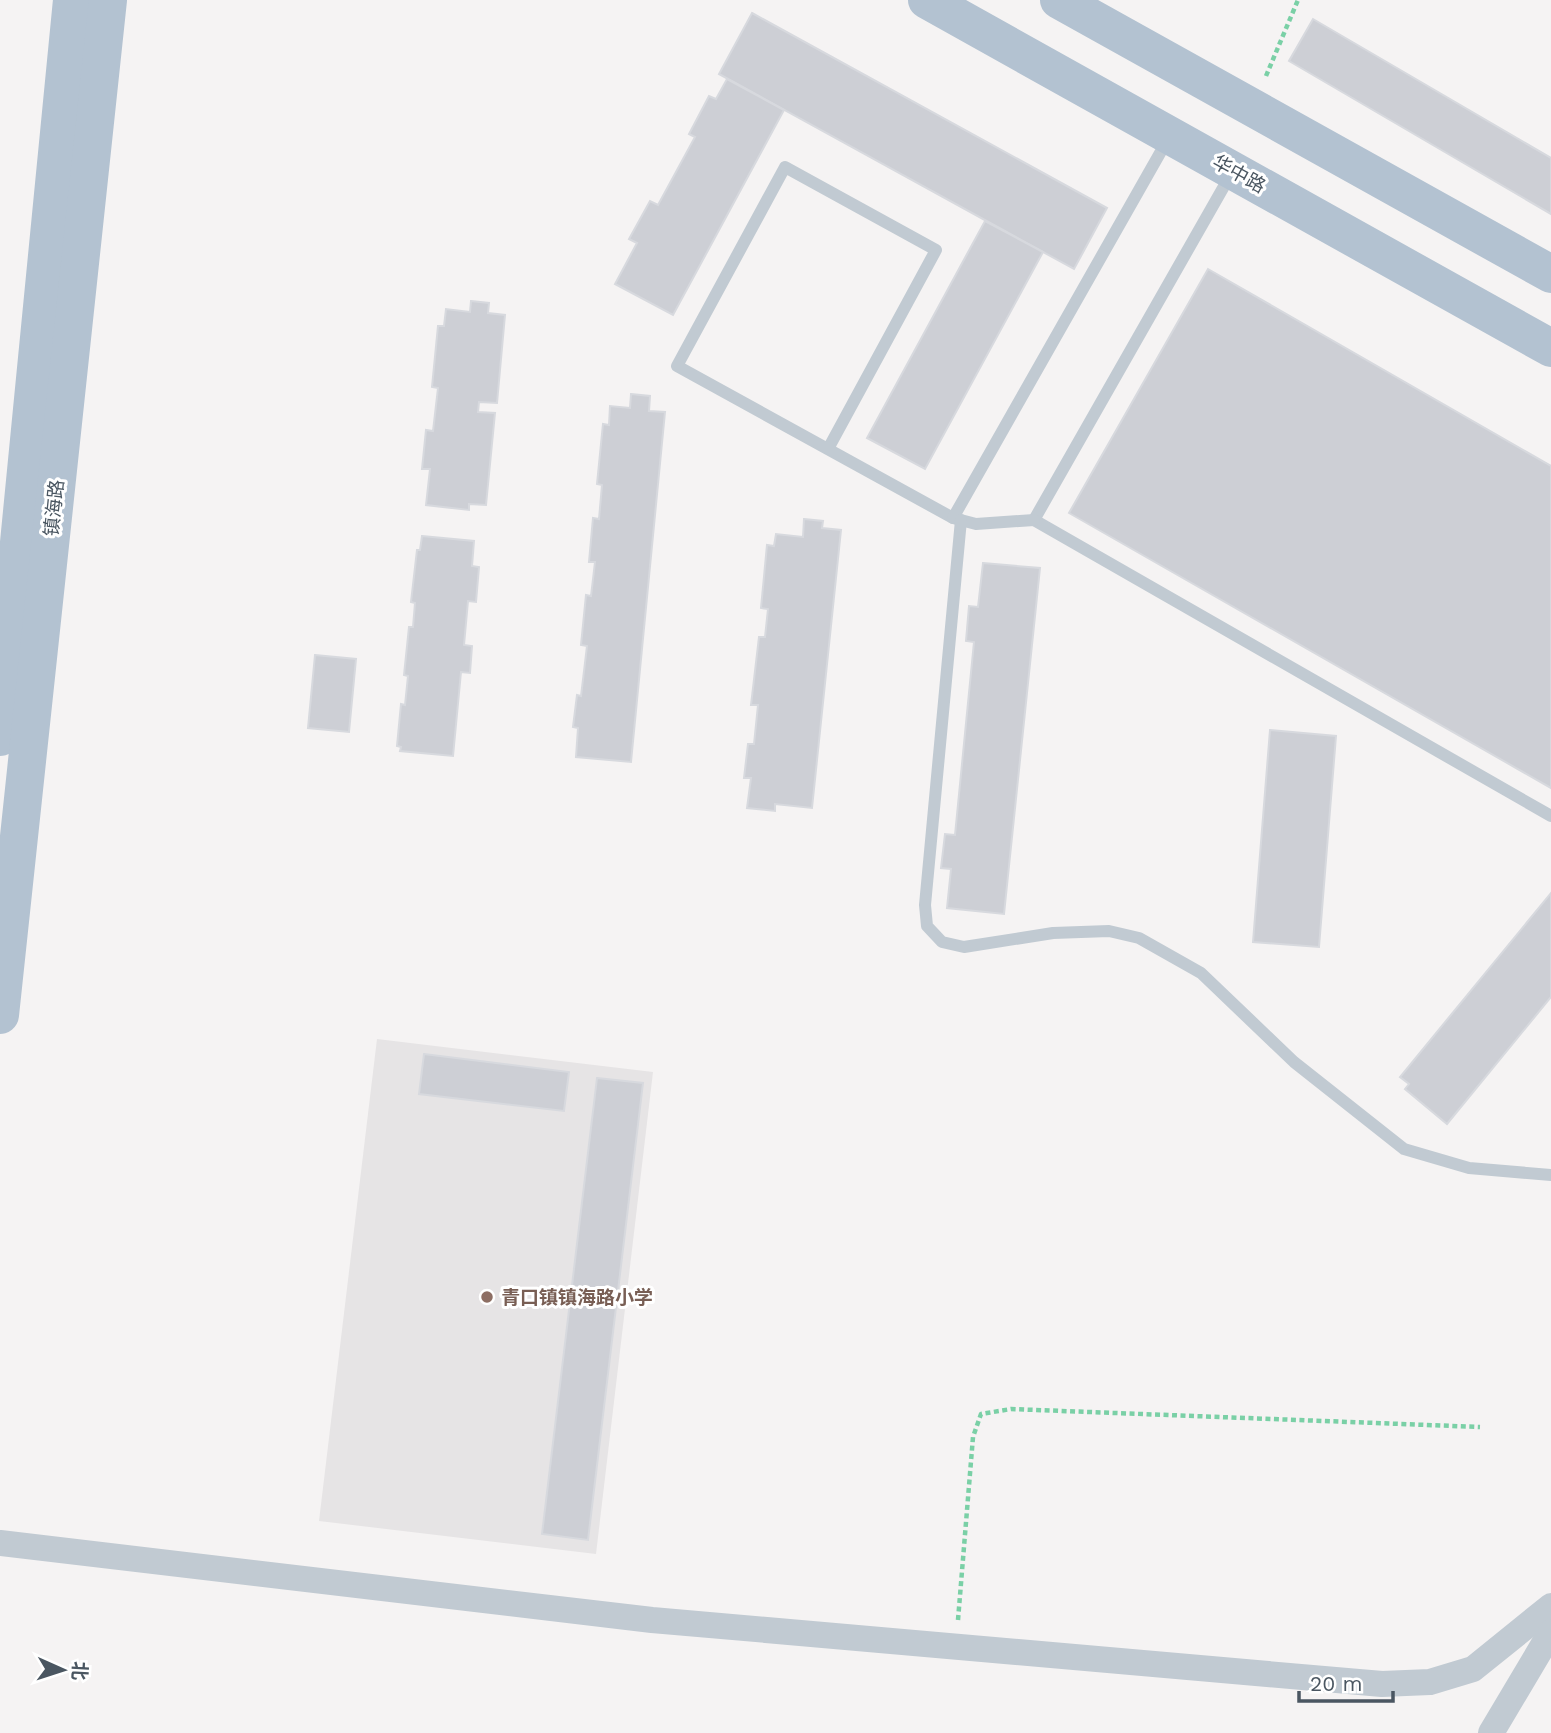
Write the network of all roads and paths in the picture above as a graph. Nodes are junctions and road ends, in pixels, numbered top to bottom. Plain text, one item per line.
1 (72, 0) edge
2 (108, 0) edge
3 (927, 0) edge
4 (1059, 0) edge
5 (1298, 0) edge
6 (1252, 108) junction
7 (1170, 136) junction
8 (1233, 170) junction
9 (1551, 274) edge
10 (1551, 348) edge
11 (828, 449) junction
12 (12, 504) edge
13 (957, 519) junction
14 (1034, 520) junction
15 (0, 737) edge
16 (1551, 816) edge
17 (0, 1016) edge
18 (1551, 1175) edge
19 (1480, 1427) dead end
20 (0, 1543) edge
21 (1551, 1606) edge
22 (1551, 1632) edge
23 (956, 1647) junction
24 (1491, 1733) edge

1 - 12 main road, 镇海路
2 - 17 main road, 镇海路
3 - 7 main road, 华中路
4 - 6 main road
5 - 6 path
6 - 9 main road
7 - 8 main road, 华中路
7 - 13 lane
8 - 10 main road, 华中路
8 - 14 lane
11 - 11 lane
11 - 13 lane
12 - 15 main road, 镇海路
13 - 14 lane
13 - 18 lane
14 - 16 lane
19 - 23 path
20 - 23 street
21 - 23 street
22 - 24 street

